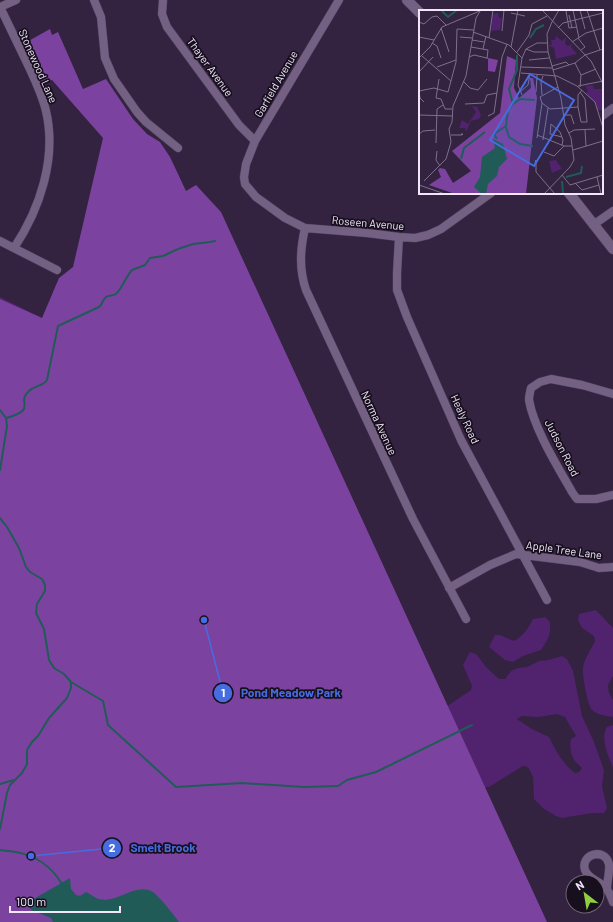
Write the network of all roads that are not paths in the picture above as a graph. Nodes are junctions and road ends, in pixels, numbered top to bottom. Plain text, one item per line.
1 (16, 0) edge
2 (94, 0) edge
3 (163, 0) edge
4 (339, 0) edge
5 (407, 0) edge
6 (0, 7) edge
7 (419, 12) edge
8 (613, 108) edge
9 (603, 115) edge
10 (255, 141) junction
11 (178, 148) dead end
12 (245, 184) joint
13 (490, 194) edge
14 (570, 194) edge
15 (613, 211) edge
16 (593, 225) junction
17 (305, 228) junction
18 (399, 237) junction
19 (0, 241) edge
20 (14, 248) junction
21 (613, 249) edge
22 (57, 270) dead end
23 (613, 394) edge
24 (613, 495) edge
25 (524, 556) junction
26 (613, 568) edge
27 (449, 588) junction
28 (547, 600) dead end
29 (466, 619) dead end
30 (607, 889) dead end
31 (613, 902) edge

1 - 6 street
2 - 11 street
3 - 10 street, Thayer Avenue
4 - 10 street, Garfield Avenue
5 - 7 street
6 - 20 street, Stonewood Lane
8 - 9 street
10 - 12 street, Garfield Avenue
12 - 17 street, Roseen Avenue
13 - 18 street, Roseen Avenue
14 - 16 street
15 - 16 street
16 - 21 street
17 - 18 street, Roseen Avenue
17 - 27 street, Norma Avenue
18 - 25 street, Healy Road
19 - 20 street
20 - 22 street
23 - 24 street, Judson Road
25 - 26 street, Apple Tree Lane
25 - 27 street, Apple Tree Lane
25 - 28 street, Healy Road
27 - 29 street, Norma Avenue
30 - 31 street

